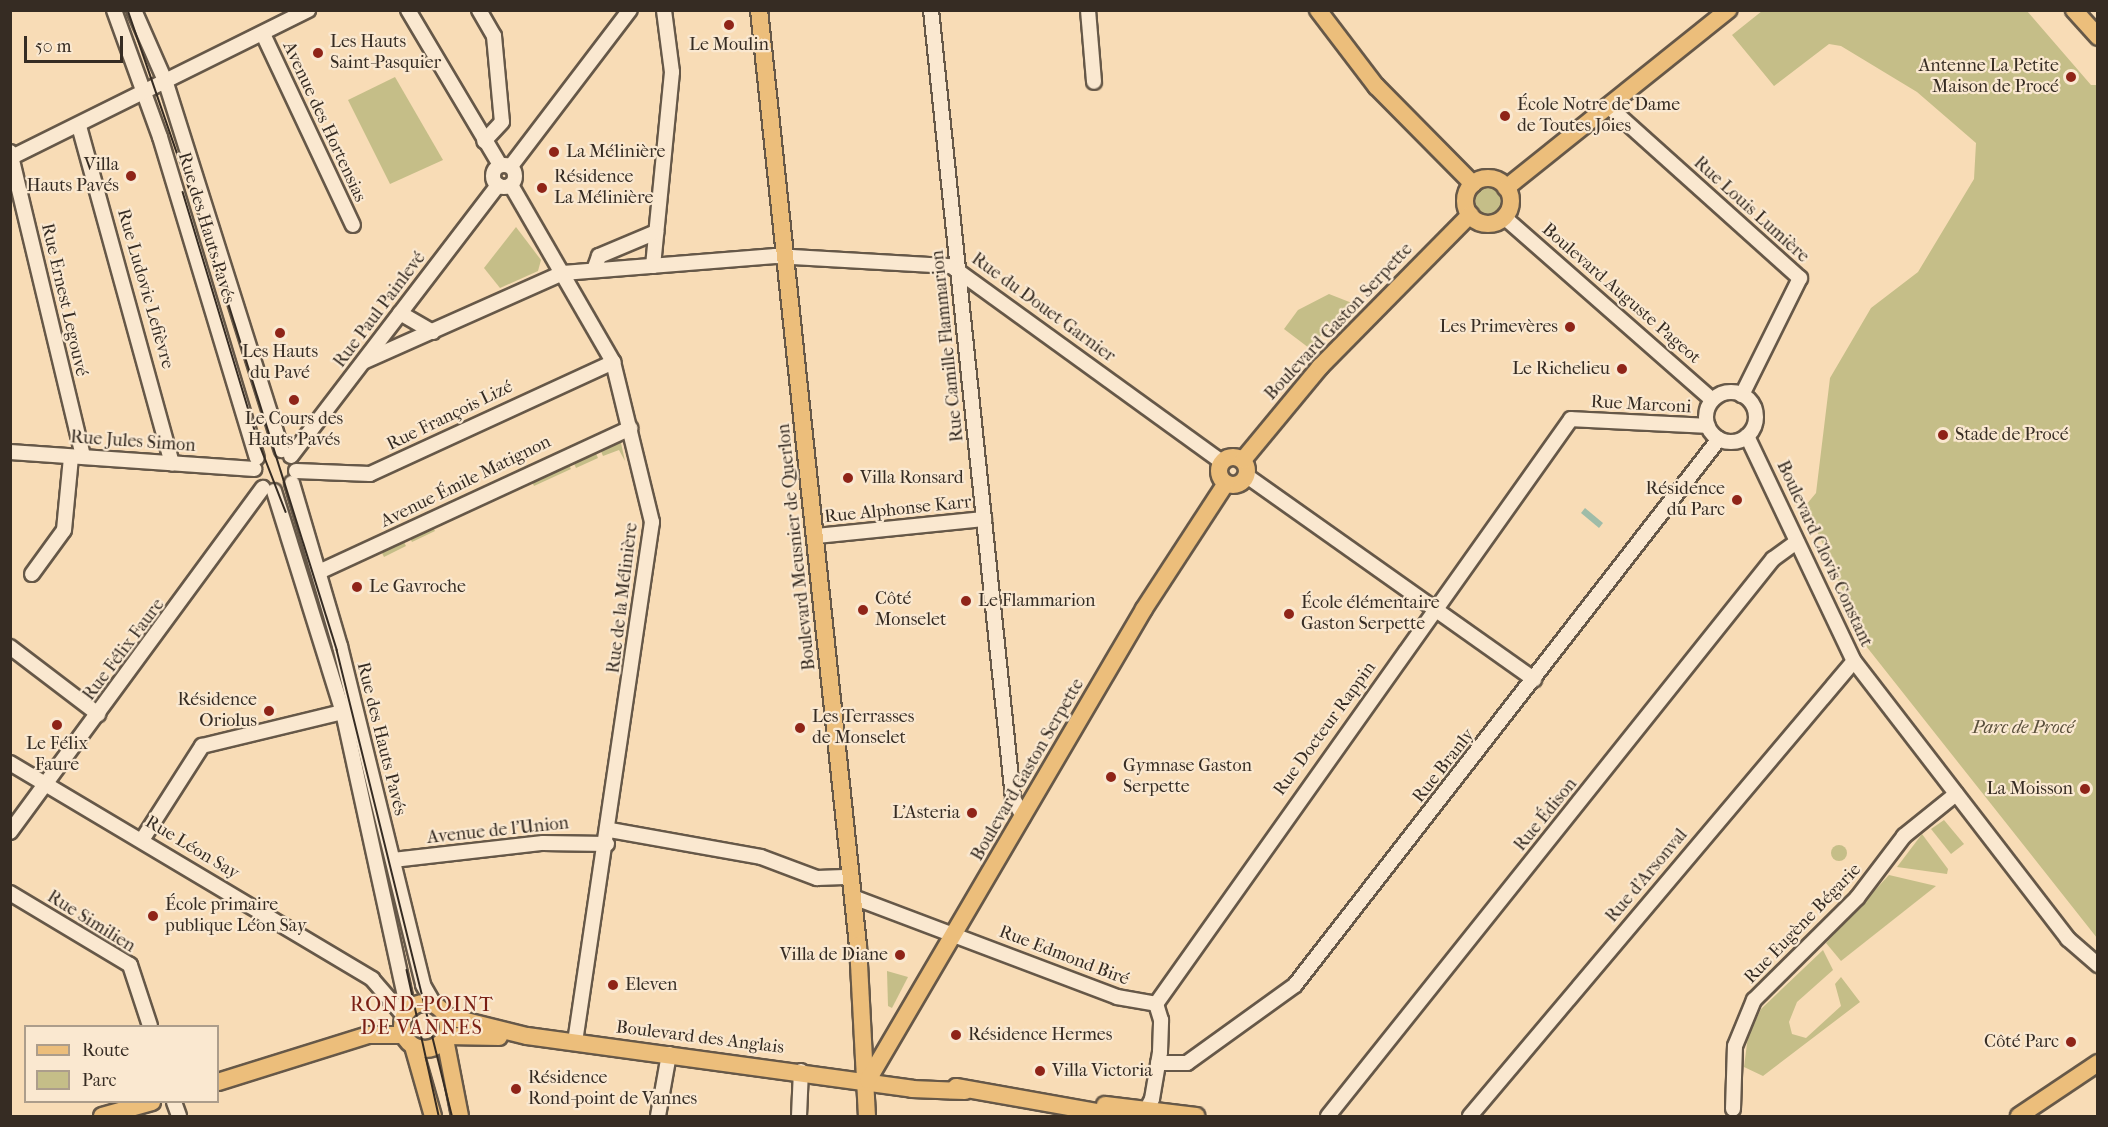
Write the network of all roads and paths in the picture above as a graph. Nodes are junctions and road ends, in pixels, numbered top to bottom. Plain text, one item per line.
1 (114, 10) edge
2 (308, 10) edge
3 (408, 10) edge
4 (479, 10) edge
5 (630, 10) edge
6 (664, 10) edge
7 (759, 10) edge
8 (931, 10) edge
9 (1088, 10) edge
10 (1318, 10) edge
11 (1728, 10) edge
12 (2074, 10) edge
13 (135, 11) edge
14 (263, 34) junction
15 (2097, 37) edge
16 (1094, 82) dead end
17 (166, 84) junction
18 (148, 92) junction
19 (1608, 106) junction
20 (79, 126) junction
21 (484, 141) junction
22 (11, 156) edge
23 (505, 165) junction
24 (1473, 184) junction
25 (504, 185) junction
26 (1506, 188) junction
27 (1470, 215) junction
28 (1504, 217) junction
29 (353, 225) dead end
30 (656, 232) junction
31 (786, 256) junction
32 (653, 266) junction
33 (958, 268) junction
34 (594, 270) junction
35 (563, 273) junction
36 (400, 313) junction
37 (433, 332) junction
38 (364, 361) junction
39 (613, 362) junction
40 (1742, 395) junction
41 (1712, 400) junction
42 (1571, 419) joint
43 (1708, 426) junction
44 (630, 428) junction
45 (1748, 436) junction
46 (1719, 439) junction
47 (10, 452) edge
48 (286, 453) junction
49 (77, 457) junction
50 (1222, 462) junction
51 (172, 463) junction
52 (255, 464) junction
53 (1245, 468) junction
54 (294, 477) junction
55 (1226, 483) junction
56 (269, 490) junction
57 (984, 519) junction
58 (816, 536) junction
59 (1796, 542) junction
60 (319, 572) junction
61 (32, 574) dead end
62 (1433, 610) junction
63 (10, 647) edge
64 (1854, 662) junction
65 (1534, 679) junction
66 (343, 712) junction
67 (98, 714) junction
68 (10, 763) edge
69 (47, 783) junction
70 (1956, 794) junction
71 (1023, 817) junction
72 (10, 832) edge
73 (608, 837) junction
74 (142, 840) junction
75 (393, 860) junction
76 (851, 877) junction
77 (10, 893) edge
78 (853, 897) junction
79 (957, 934) junction
80 (2097, 965) edge
81 (400, 979) junction
82 (382, 990) junction
83 (434, 1004) junction
84 (1156, 1004) junction
85 (406, 1013) junction
86 (446, 1016) junction
87 (150, 1025) edge
88 (368, 1035) junction
89 (526, 1036) junction
90 (446, 1037) junction
91 (408, 1040) junction
92 (575, 1042) junction
93 (669, 1054) junction
94 (1158, 1063) junction
95 (2097, 1063) edge
96 (801, 1071) junction
97 (868, 1080) junction
98 (219, 1082) edge
99 (145, 1103) edge
100 (1059, 1104) junction
101 (1733, 1109) dead end
102 (1145, 1113) edge
103 (102, 1116) edge
104 (433, 1116) edge
105 (459, 1116) edge
106 (658, 1116) edge
107 (799, 1116) edge
108 (867, 1116) edge
109 (1119, 1116) edge
110 (1197, 1116) edge
111 (1328, 1116) edge
112 (1470, 1116) edge
113 (2019, 1116) edge

1 - 18 street, Rue des Hauts Pavés
2 - 14 street
3 - 21 street
4 - 21 street
5 - 23 street
6 - 30 street
7 - 31 main road, Boulevard Meusnier de Querlon
8 - 33 street, Rue Camille Flammarion
9 - 16 street
10 - 24 main road
11 - 19 main road
12 - 15 main road
13 - 17 street, Rue des Hauts Pavés
14 - 17 street
14 - 29 street, Avenue des Hortensias
17 - 18 street
17 - 48 street, Rue des Hauts Pavés
18 - 20 street
18 - 52 street, Rue des Hauts Pavés
19 - 26 main road
19 - 40 street, Rue Louis Lumière
20 - 22 street
20 - 51 street, Rue Ludovic Lefièvre
21 - 23 street
22 - 49 street, Rue Ernest Legouvé
23 - 25 street
23 - 25 street
24 - 26 main road
24 - 27 main road
25 - 35 street, Rue de la Mélinière
25 - 36 street, Rue Paul Painlevé
26 - 28 main road
27 - 28 main road
27 - 53 main road, Boulevard Gaston Serpette
28 - 41 street, Boulevard Auguste Pageot
30 - 32 street
30 - 34 street
31 - 32 street, Rue du Douet Garnier
31 - 33 street, Rue du Douet Garnier
31 - 58 main road, Boulevard Meusnier de Querlon
32 - 34 street, Rue du Douet Garnier
33 - 50 street, Rue du Douet Garnier
33 - 57 street, Rue Camille Flammarion
34 - 35 street, Rue du Douet Garnier
35 - 37 street, Rue du Douet Garnier
35 - 39 street, Rue de la Mélinière
36 - 37 street
36 - 38 street, Rue Paul Painlevé
37 - 38 street, Rue du Douet Garnier
38 - 48 street, Rue Paul Painlevé
39 - 44 street, Rue de la Mélinière
39 - 54 street, Rue François Lizé
40 - 41 street
40 - 45 street
41 - 43 street
42 - 43 street, Rue Marconi
42 - 62 street, Rue Docteur Rappin
43 - 46 street
44 - 60 street, Avenue Émile Matignon
44 - 73 street, Rue de la Mélinière
45 - 46 street
45 - 59 street, Boulevard Clovis Constant
46 - 65 street, Rue Branly
47 - 49 street, Rue Jules Simon
48 - 52 street
48 - 54 street, Rue des Hauts Pavés
49 - 51 street, Rue Jules Simon
49 - 61 street, Rue Ernest Legouvé
50 - 53 main road
50 - 55 main road
51 - 52 street, Rue Jules Simon
52 - 56 street, Rue des Hauts Pavés
53 - 55 main road
53 - 62 street
54 - 56 street
54 - 60 street, Rue des Hauts Pavés
55 - 71 main road, Boulevard Gaston Serpette
56 - 66 street, Rue des Hauts Pavés
56 - 67 street, Rue Félix Faure
57 - 58 street, Rue Alphonse Karr
57 - 71 street, Rue Camille Flammarion
58 - 76 main road, Boulevard Meusnier de Querlon
59 - 64 street, Boulevard Clovis Constant
59 - 111 street, Rue Édison
60 - 75 street, Rue des Hauts Pavés
62 - 65 street
62 - 84 street, Rue Docteur Rappin
63 - 67 street
64 - 70 street, Boulevard Clovis Constant
64 - 112 street, Rue d'Arsonval
65 - 94 street, Rue Branly
66 - 74 street
66 - 81 street, Rue des Hauts Pavés
67 - 69 street, Rue Félix Faure
68 - 69 street, Rue Léon Say
69 - 72 street, Rue Félix Faure
69 - 74 street, Rue Léon Say
70 - 80 street, Boulevard Clovis Constant
70 - 101 street, Rue Eugène Bégarie
71 - 79 main road, Boulevard Gaston Serpette
73 - 75 street, Avenue de l'Union
73 - 76 street
73 - 92 street, Rue de la Mélinière
74 - 82 street, Rue Léon Say
75 - 83 street, Rue des Hauts Pavés
76 - 78 main road, Boulevard Meusnier de Querlon
77 - 87 street, Rue Similien
78 - 79 street, Rue Edmond Biré
78 - 97 main road, Boulevard Meusnier de Querlon
79 - 84 street, Rue Edmond Biré
79 - 97 main road, Boulevard Gaston Serpette
81 - 82 street
81 - 85 street, Rue des Hauts Pavés
82 - 85 street, Rue Léon Say
83 - 85 main road
83 - 86 main road
84 - 94 street
85 - 88 main road
85 - 91 main road
86 - 89 main road, Boulevard des Anglais
86 - 90 main road
88 - 91 main road
88 - 98 main road
89 - 90 main road, Boulevard des Anglais
89 - 92 main road, Boulevard des Anglais
90 - 91 main road
90 - 105 main road
91 - 104 main road
92 - 93 main road, Boulevard des Anglais
93 - 96 main road, Boulevard des Anglais
93 - 106 street
94 - 102 street
95 - 113 main road
96 - 97 main road, Boulevard des Anglais
96 - 107 street
97 - 100 main road, Boulevard des Anglais
97 - 108 main road, Boulevard Meusnier de Querlon
99 - 103 main road
100 - 102 main road, Boulevard des Anglais
100 - 109 main road, Boulevard des Anglais
102 - 110 main road, Boulevard des Anglais

